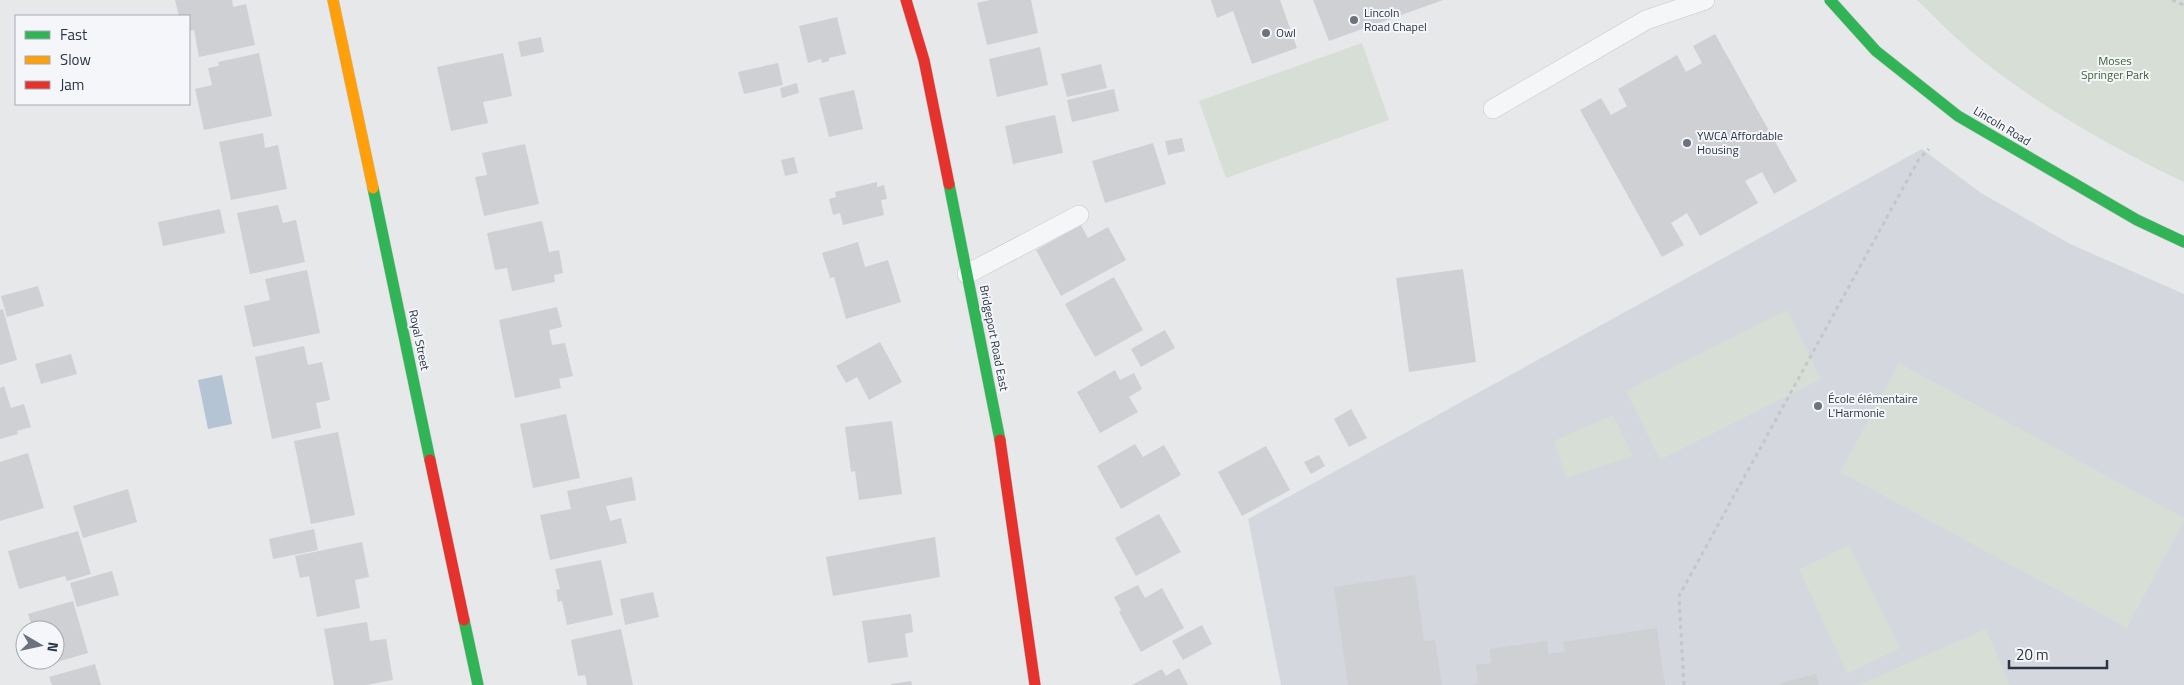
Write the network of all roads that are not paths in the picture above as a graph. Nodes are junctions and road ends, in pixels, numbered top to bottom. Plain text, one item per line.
1 (333, 0) edge
2 (906, 0) edge
3 (1705, 0) edge
4 (1830, 0) edge
5 (1493, 109) dead end
6 (1079, 215) dead end
7 (2184, 242) edge
8 (967, 274) junction
9 (478, 685) edge
10 (1035, 685) edge

1 - 9 street, Royal Street
2 - 8 street, Bridgeport Road East
3 - 5 lane
4 - 7 street, Lincoln Road
6 - 8 lane
8 - 10 street, Bridgeport Road East

